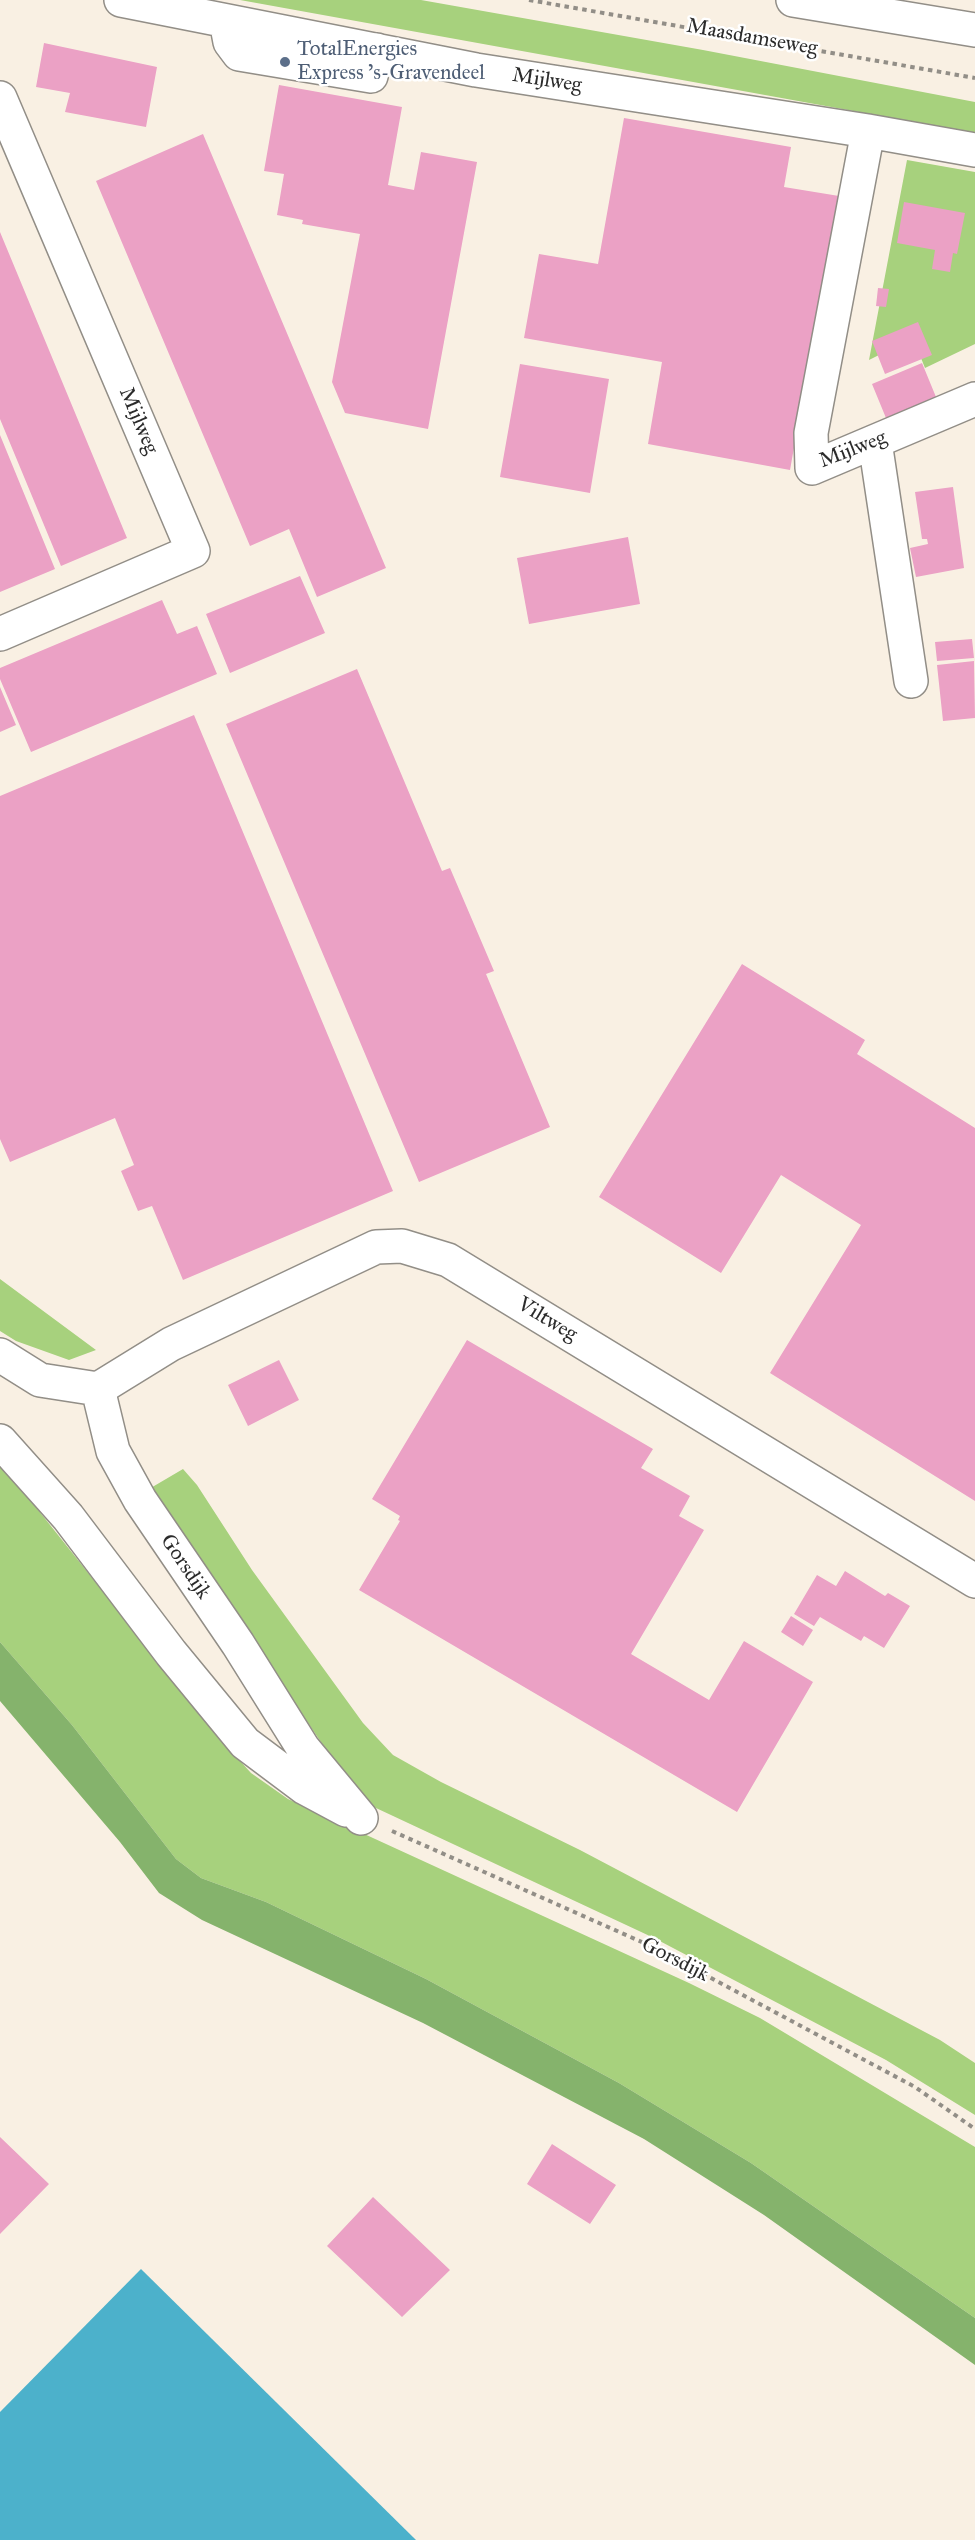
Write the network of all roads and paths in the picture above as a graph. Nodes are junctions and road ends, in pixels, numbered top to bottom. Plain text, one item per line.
1 (121, 0) edge
2 (529, 0) edge
3 (793, 0) edge
4 (975, 30) edge
5 (975, 78) edge
6 (0, 98) edge
7 (868, 131) junction
8 (975, 150) edge
9 (975, 399) edge
10 (875, 442) junction
11 (0, 634) edge
12 (911, 681) dead end
13 (0, 1355) edge
14 (99, 1389) junction
15 (0, 1441) edge
16 (975, 1581) edge
17 (361, 1818) junction
18 (975, 2129) edge

1 - 7 street, Mijlweg
2 - 5 path, Maasdamseweg
3 - 4 street
6 - 11 street, Mijlweg
7 - 8 street, Mijlweg
7 - 10 street, Mijlweg
9 - 10 street, Mijlweg
10 - 12 street
13 - 14 street
14 - 16 street, Viltweg
14 - 17 street, Gorsdijk
15 - 17 street
17 - 18 path, Gorsdijk

